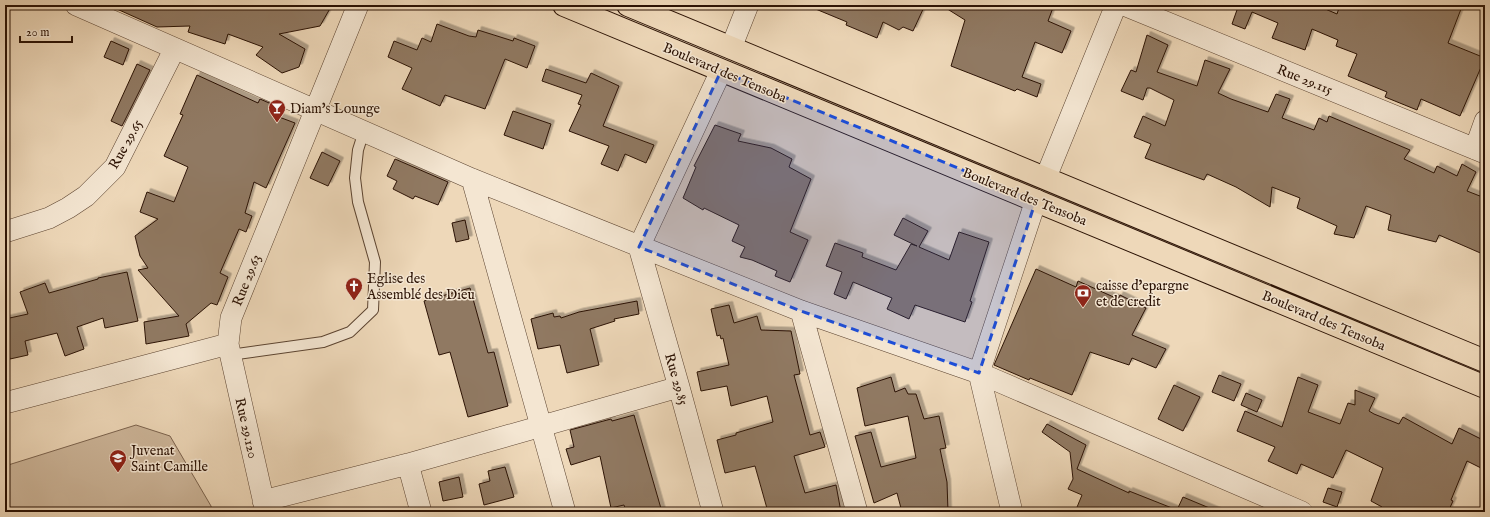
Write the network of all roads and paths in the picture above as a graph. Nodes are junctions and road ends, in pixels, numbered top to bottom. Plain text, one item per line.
1 (76, 5) edge
2 (358, 5) edge
3 (564, 5) edge
4 (628, 5) edge
5 (748, 5) edge
6 (1116, 5) edge
7 (1124, 5) edge
8 (732, 48) junction
9 (174, 50) junction
10 (721, 71) junction
11 (315, 110) junction
12 (1485, 121) edge
13 (364, 131) junction
14 (1480, 151) edge
15 (1046, 177) junction
16 (472, 179) junction
17 (1036, 200) junction
18 (5, 232) edge
19 (639, 247) junction
20 (801, 311) junction
21 (229, 349) junction
22 (1485, 361) edge
23 (979, 373) junction
24 (1485, 386) edge
25 (679, 387) junction
26 (5, 403) edge
27 (543, 427) junction
28 (408, 464) junction
29 (265, 507) edge
30 (421, 512) edge
31 (565, 512) edge
32 (713, 512) edge
33 (857, 512) edge
34 (1012, 512) edge
35 (1302, 512) edge

1 - 9 street
2 - 11 street, Rue 29.63
3 - 10 main road, Boulevard des Tensoba
4 - 8 main road, Boulevard des Tensoba
5 - 8 street
6 - 15 street
7 - 14 street, Rue 29.115
8 - 15 main road, Boulevard des Tensoba
9 - 11 street
9 - 18 street, Rue 29.65
10 - 17 main road, Boulevard des Tensoba
10 - 19 street
11 - 13 street
11 - 21 street, Rue 29.63
12 - 14 street
13 - 16 street
13 - 21 lane
15 - 22 main road, Boulevard des Tensoba
16 - 19 street
16 - 27 street
17 - 23 street
17 - 24 main road, Boulevard des Tensoba
19 - 20 street
19 - 25 street, Rue 29.85
20 - 23 street
20 - 33 street
21 - 26 street
21 - 29 street, Rue 29.120
23 - 34 street
23 - 35 street
25 - 27 street
25 - 32 street, Rue 29.85
27 - 28 street
27 - 31 street
28 - 29 street
28 - 30 street

